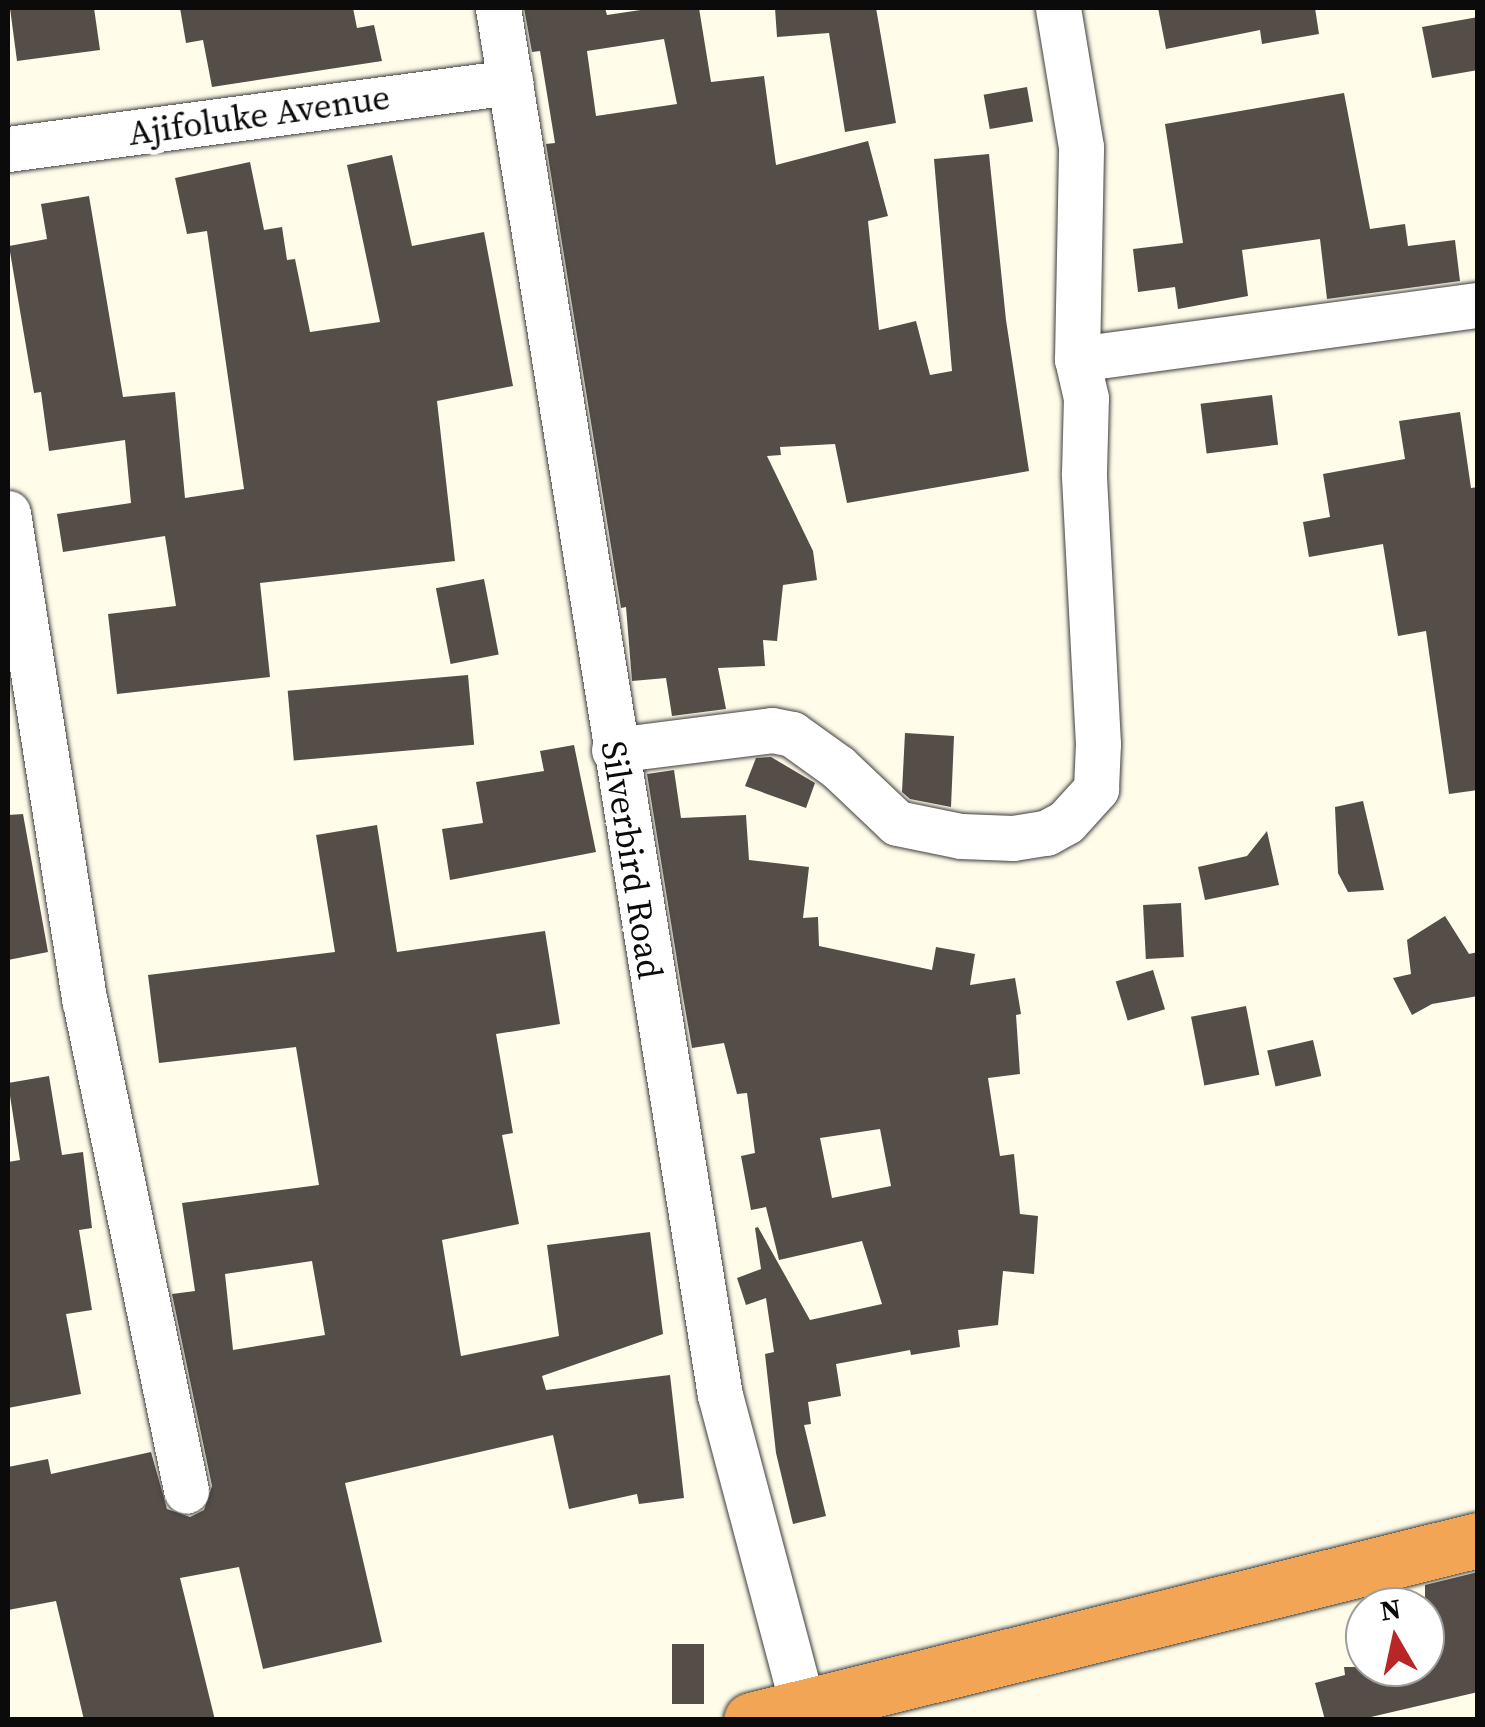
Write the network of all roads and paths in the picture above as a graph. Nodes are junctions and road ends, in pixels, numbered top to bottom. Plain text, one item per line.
1 (498, 8) edge
2 (1058, 8) edge
3 (511, 82) junction
4 (8, 149) edge
5 (1478, 306) edge
6 (1078, 358) junction
7 (8, 513) edge
8 (614, 750) junction
9 (186, 1490) dead end
10 (1478, 1540) edge
11 (802, 1704) junction
12 (751, 1720) edge

1 - 3 street, Silverbird Road
2 - 6 street
3 - 4 street, Ajifoluke Avenue
3 - 8 street, Silverbird Road
5 - 6 street
6 - 8 street
7 - 9 street
8 - 11 street, Silverbird Road
10 - 11 highway
11 - 12 highway

